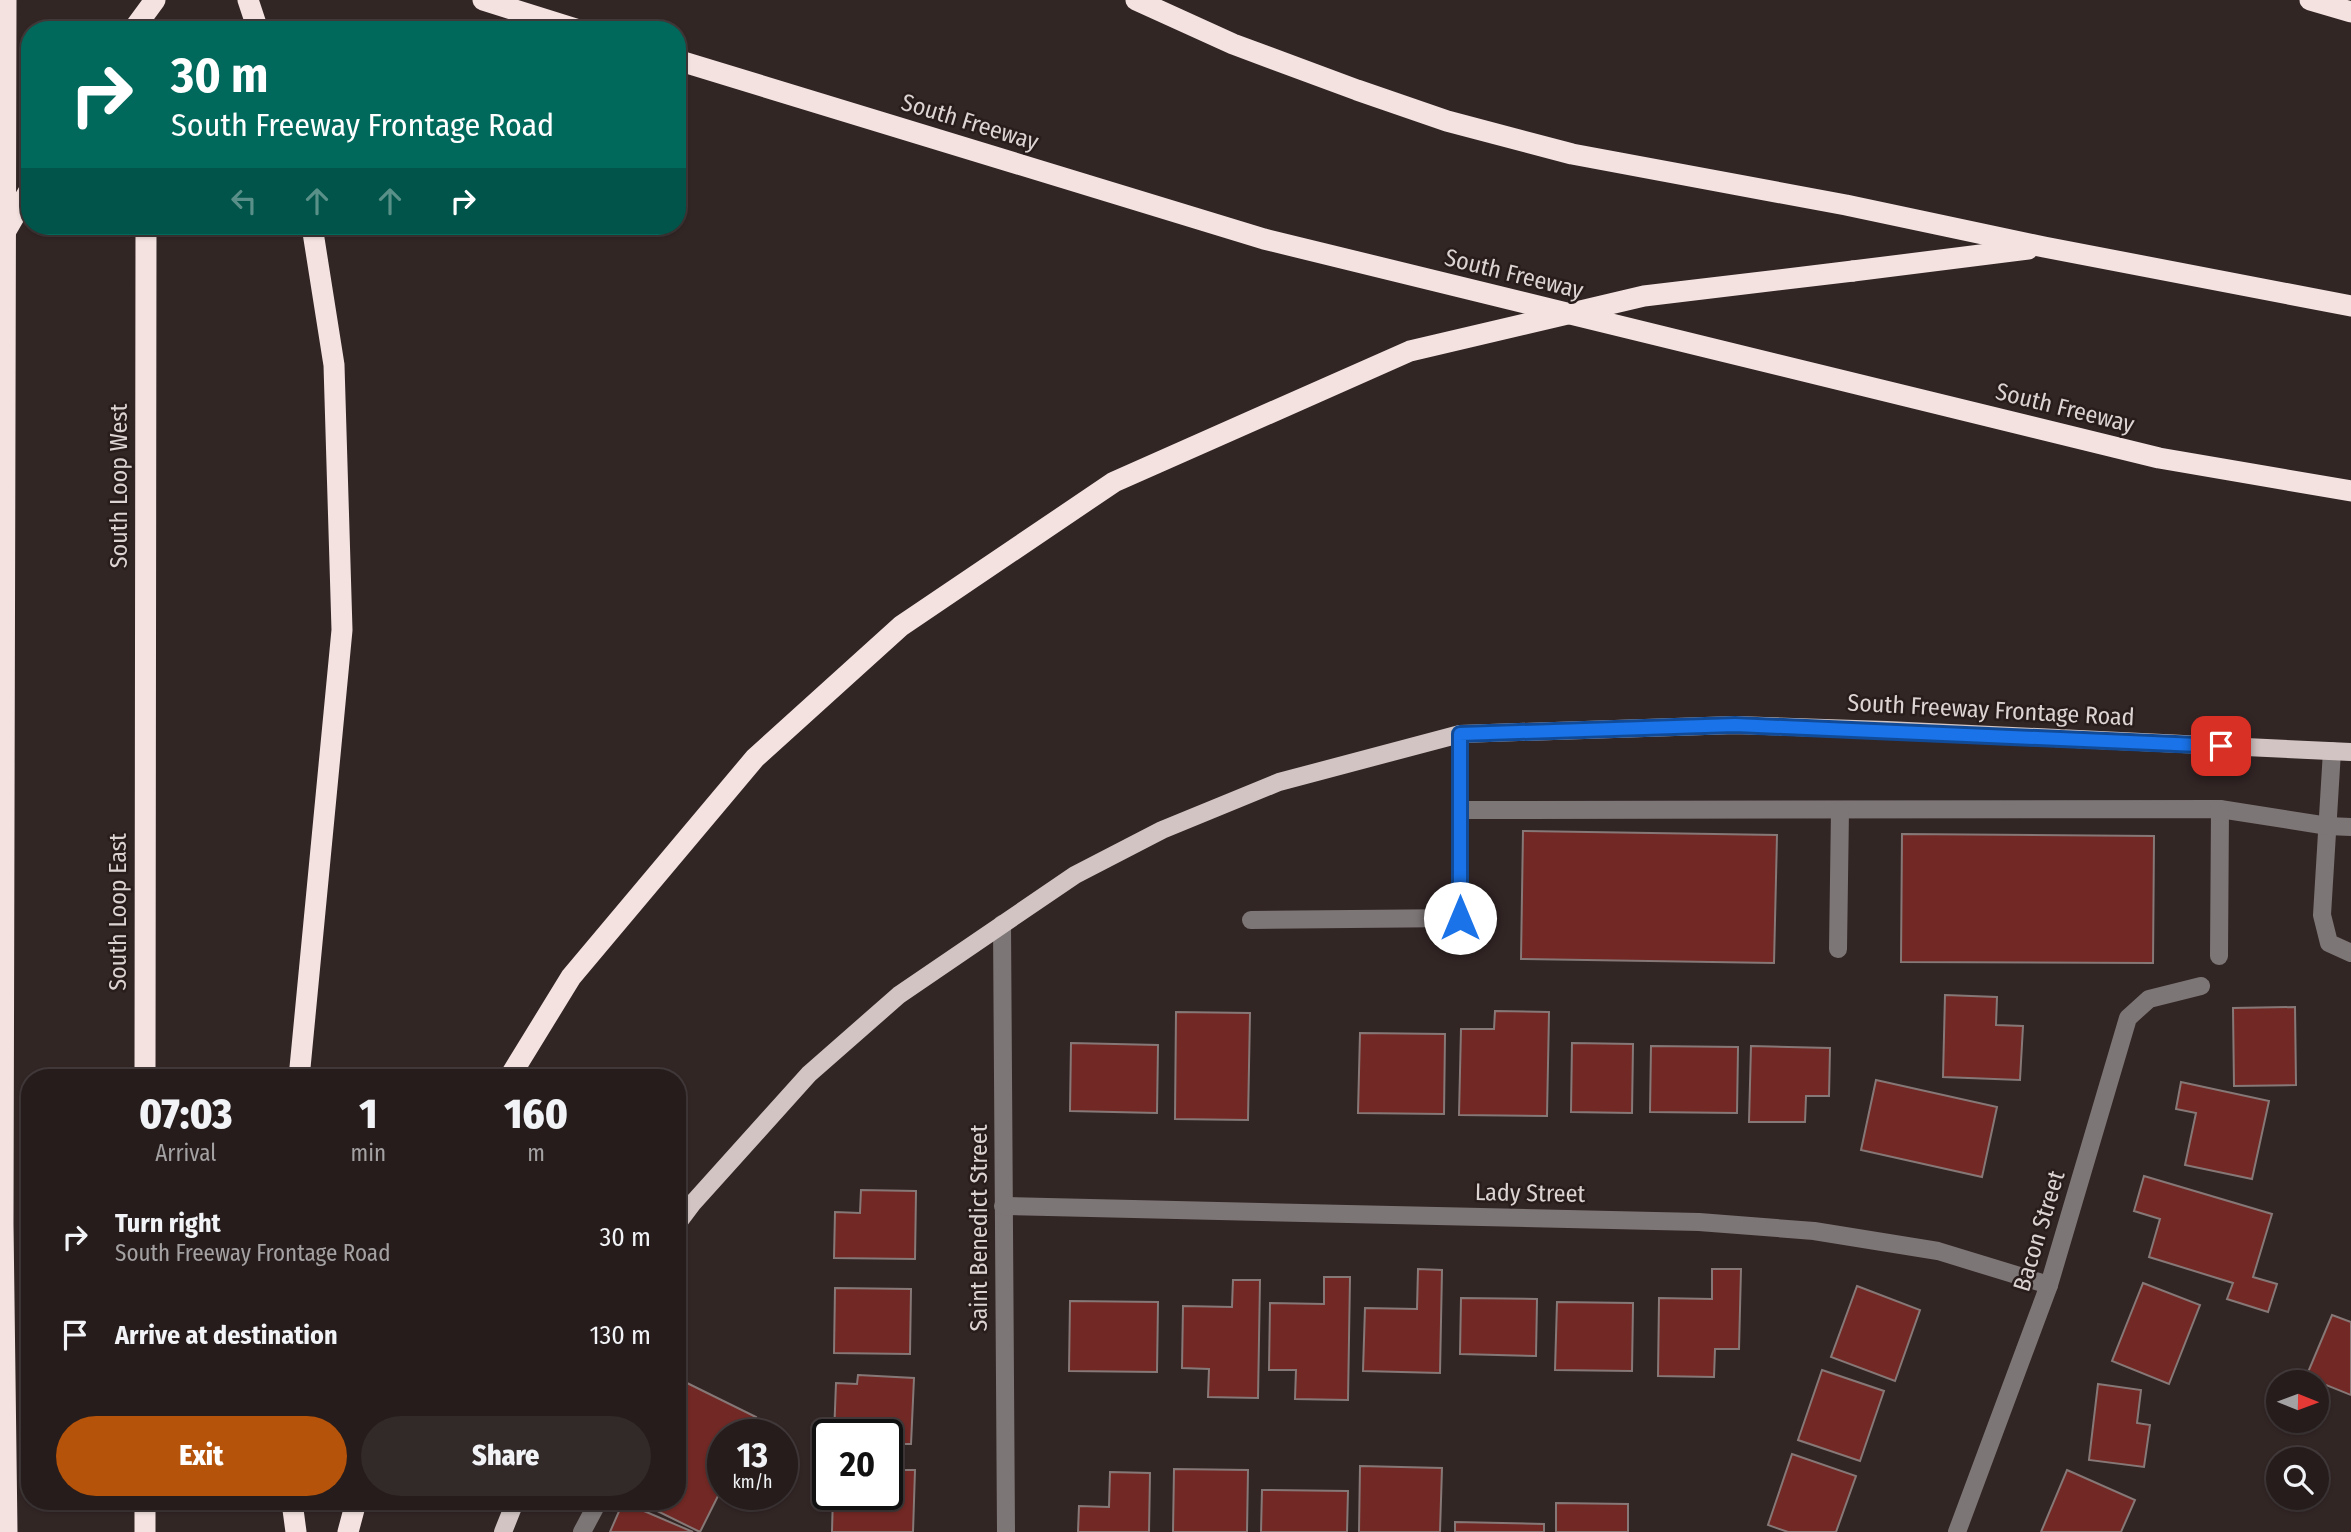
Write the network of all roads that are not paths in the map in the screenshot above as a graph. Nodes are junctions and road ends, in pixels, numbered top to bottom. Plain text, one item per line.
1 (6, 0) edge
2 (147, 0) edge
3 (155, 0) edge
4 (248, 0) edge
5 (483, 0) edge
6 (1136, 0) edge
7 (2310, 0) edge
8 (2351, 12) edge
9 (140, 21) edge
10 (146, 21) edge
11 (255, 21) edge
12 (550, 21) edge
13 (686, 63) edge
14 (21, 205) edge
15 (146, 235) edge
16 (313, 235) edge
17 (0, 241) edge
18 (2044, 247) junction
19 (2351, 306) edge
20 (2351, 491) edge
21 (1460, 734) junction
22 (145, 746) joint
23 (2332, 751) junction
24 (2351, 752) edge
25 (2220, 809) junction
26 (1460, 810) junction
27 (1840, 810) junction
28 (2328, 826) junction
29 (2351, 827) edge
30 (1251, 920) dead end
31 (1002, 924) junction
32 (1838, 949) dead end
33 (2351, 953) edge
34 (2219, 956) dead end
35 (2201, 986) dead end
36 (145, 1069) edge
37 (300, 1069) edge
38 (515, 1069) edge
39 (1003, 1206) junction
40 (686, 1212) edge
41 (2049, 1285) junction
42 (145, 1510) edge
43 (293, 1510) edge
44 (354, 1510) edge
45 (512, 1510) edge
46 (594, 1510) edge
47 (7, 1532) edge
48 (145, 1532) edge
49 (296, 1532) edge
50 (348, 1532) edge
51 (503, 1532) edge
52 (582, 1532) edge
53 (1006, 1532) edge
54 (1957, 1532) edge

1 - 47 highway, bridge
2 - 10 highway, bridge
3 - 9 highway, bridge
4 - 11 highway
5 - 12 highway
6 - 18 highway
7 - 8 highway
13 - 20 highway, South Freeway
14 - 17 highway, bridge
15 - 22 highway, South Loop West
16 - 37 highway
18 - 19 highway
18 - 38 highway, bridge
21 - 23 main road, South Freeway Frontage Road
21 - 26 street
21 - 31 main road, South Freeway Frontage Road
22 - 36 highway, South Loop East
23 - 24 main road, South Freeway Frontage Road
23 - 28 street
25 - 27 street
25 - 28 street
25 - 34 street
26 - 27 street
26 - 30 street
27 - 32 street
28 - 29 street
28 - 33 street
31 - 39 street, Saint Benedict Street
31 - 40 main road, South Freeway Frontage Road
35 - 41 street, Bacon Street
39 - 41 street, Lady Street
39 - 53 street, Saint Benedict Street
41 - 54 street, Bacon Street
42 - 48 highway
43 - 49 highway
44 - 50 highway
45 - 51 main road
46 - 52 street

